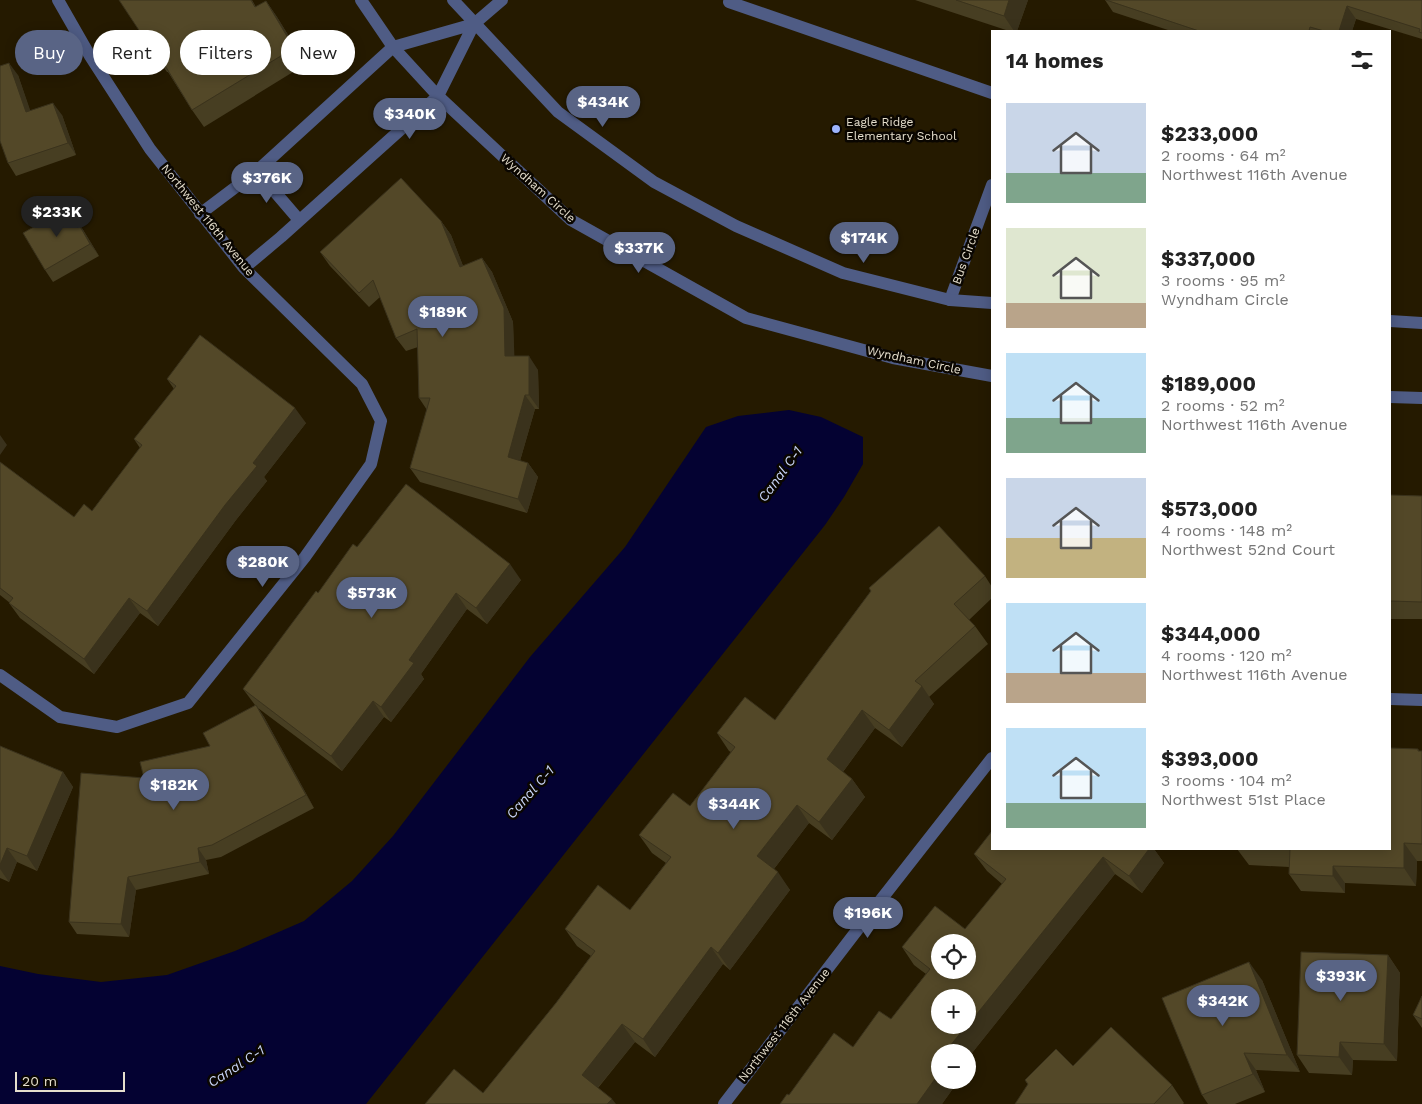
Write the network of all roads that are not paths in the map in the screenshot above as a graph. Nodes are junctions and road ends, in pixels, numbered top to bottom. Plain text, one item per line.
1 (58, 0) edge
2 (361, 0) edge
3 (453, 0) edge
4 (502, 0) edge
5 (729, 2) dead end
6 (474, 24) junction
7 (394, 47) junction
8 (991, 93) edge
9 (438, 96) junction
10 (257, 171) junction
11 (991, 188) edge
12 (200, 214) junction
13 (299, 220) junction
14 (244, 268) junction
15 (950, 300) junction
16 (991, 303) edge
17 (1391, 321) edge
18 (1422, 323) edge
19 (991, 376) edge
20 (1391, 397) edge
21 (1422, 398) edge
22 (0, 675) edge
23 (1391, 699) edge
24 (1422, 700) edge
25 (991, 759) edge
26 (724, 1104) edge

1 - 12 street, Northwest 116th Avenue
2 - 7 street, Wyndham Circle
3 - 6 street
4 - 6 street
5 - 8 street
6 - 7 street
6 - 9 street
6 - 15 street
7 - 9 street, Wyndham Circle
7 - 10 street
9 - 13 street
9 - 19 street, Wyndham Circle
10 - 12 street
10 - 13 street
11 - 15 street, Bus Circle
12 - 14 street, Northwest 116th Avenue
13 - 14 street
14 - 22 street, Northwest 116th Avenue
15 - 16 street
17 - 18 street
20 - 21 street
23 - 24 street
25 - 26 street, Northwest 116th Avenue

